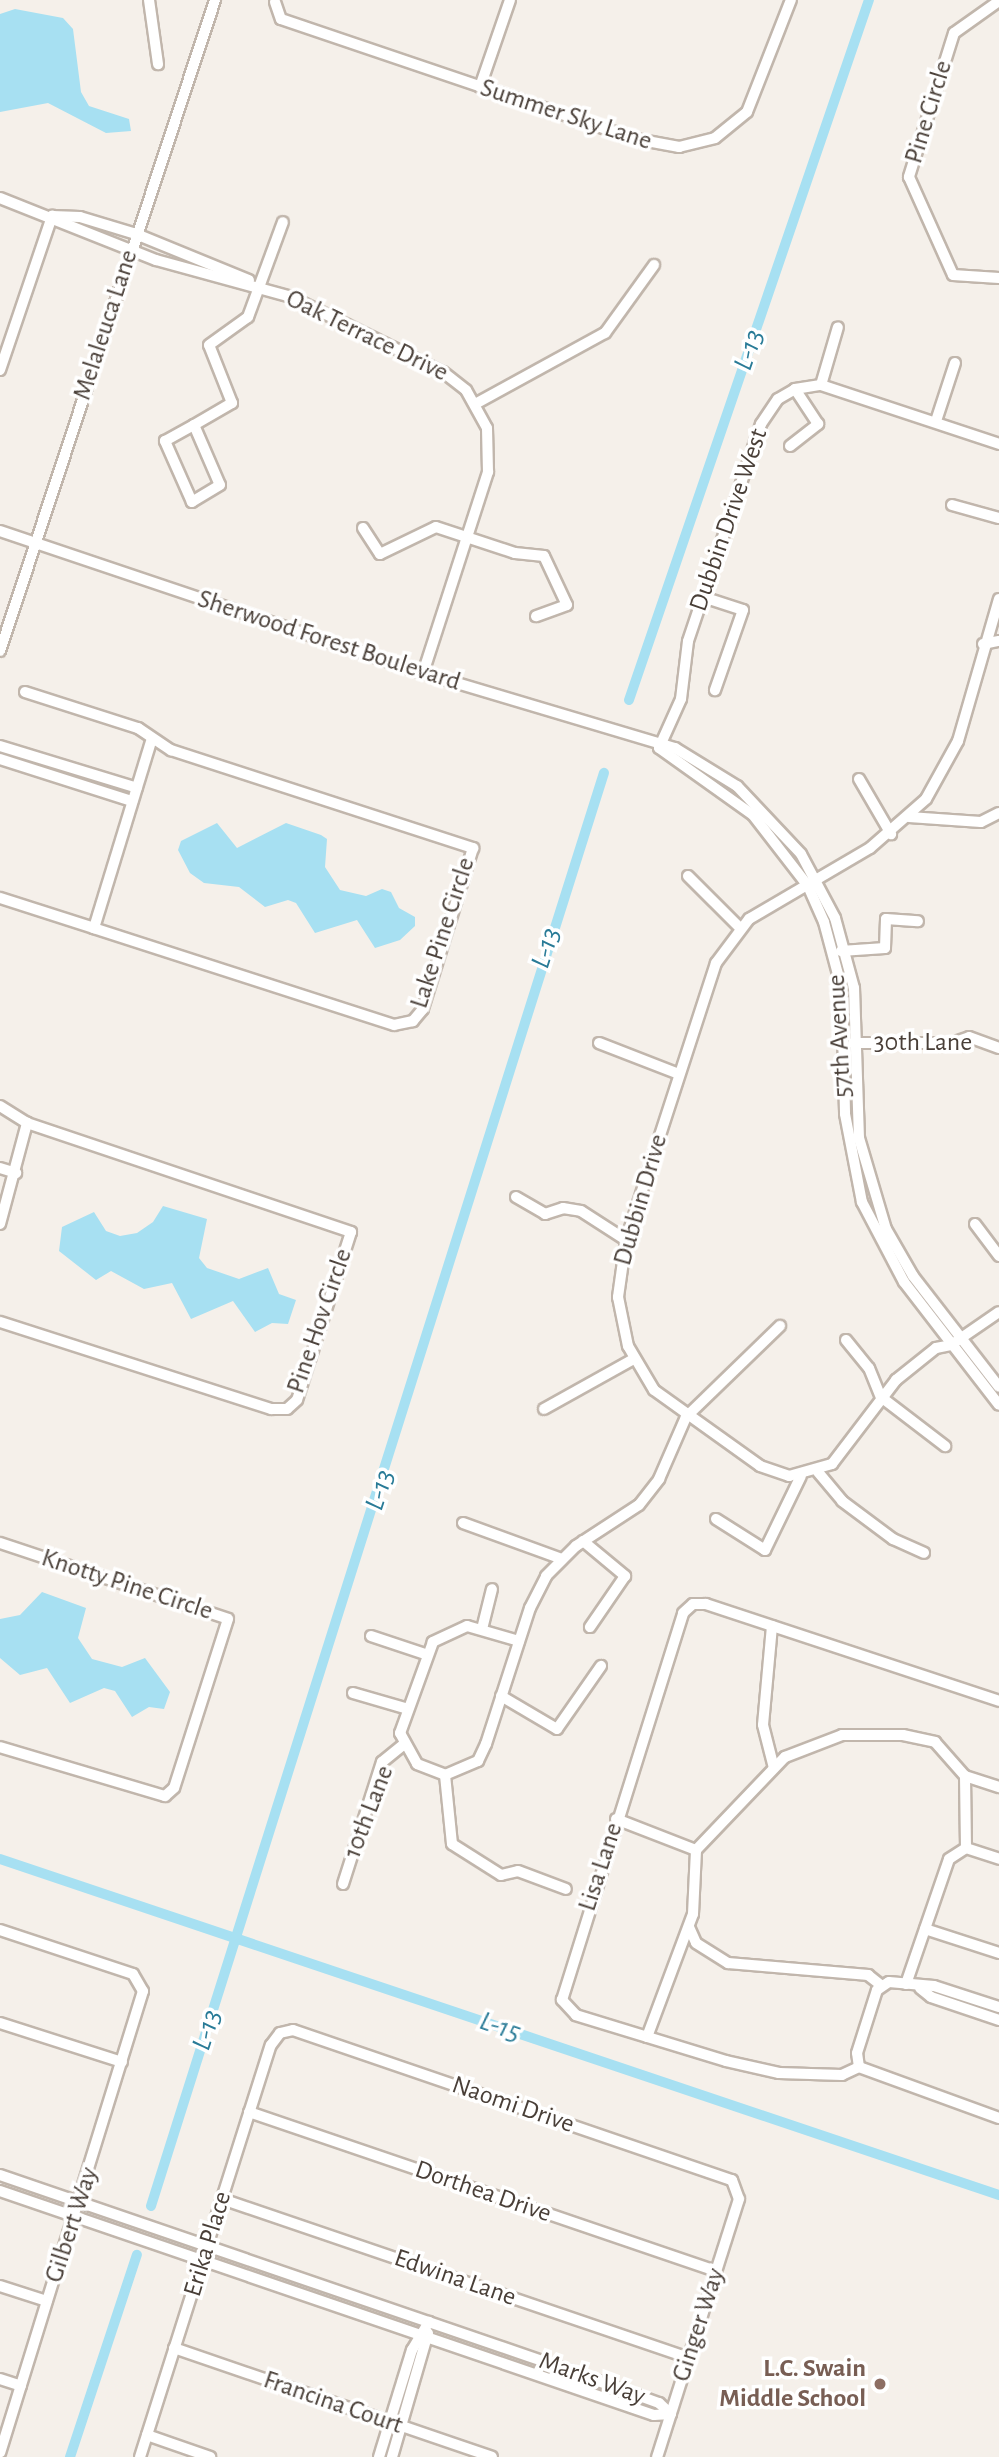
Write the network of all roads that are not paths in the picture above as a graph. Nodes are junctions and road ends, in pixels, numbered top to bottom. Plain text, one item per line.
1 (149, 0) edge
2 (215, 0) edge
3 (510, 0) edge
4 (791, 0) edge
5 (999, 1) edge
6 (275, 2) edge
7 (158, 64) dead end
8 (481, 87) junction
9 (0, 198) edge
10 (52, 216) junction
11 (283, 222) dead end
12 (136, 234) junction
13 (131, 250) junction
14 (654, 265) dead end
15 (999, 278) edge
16 (259, 286) junction
17 (838, 327) dead end
18 (955, 363) dead end
19 (0, 369) edge
20 (821, 385) junction
21 (795, 389) junction
22 (477, 403) junction
23 (936, 421) junction
24 (194, 425) junction
25 (999, 443) edge
26 (790, 446) dead end
27 (952, 505) dead end
28 (999, 518) edge
29 (363, 528) dead end
30 (0, 531) edge
31 (467, 538) junction
32 (33, 542) junction
33 (703, 597) junction
34 (999, 599) edge
35 (536, 616) dead end
36 (999, 641) edge
37 (983, 643) junction
38 (0, 651) edge
39 (423, 673) junction
40 (715, 690) dead end
41 (25, 692) dead end
42 (151, 741) junction
43 (0, 746) edge
44 (659, 748) junction
45 (0, 760) edge
46 (859, 779) dead end
47 (136, 788) junction
48 (132, 802) junction
49 (999, 813) edge
50 (909, 817) junction
51 (891, 834) junction
52 (688, 876) dead end
53 (818, 880) junction
54 (808, 887) junction
55 (0, 898) edge
56 (918, 921) dead end
57 (94, 928) junction
58 (740, 928) junction
59 (833, 951) junction
60 (845, 951) junction
61 (599, 1043) dead end
62 (845, 1043) junction
63 (857, 1043) junction
64 (999, 1048) edge
65 (679, 1074) junction
66 (0, 1107) edge
67 (27, 1123) junction
68 (0, 1168) edge
69 (16, 1173) junction
70 (0, 1183) edge
71 (12, 1186) junction
72 (516, 1197) dead end
73 (0, 1224) edge
74 (975, 1224) dead end
75 (626, 1240) junction
76 (999, 1256) edge
77 (999, 1312) edge
78 (0, 1322) edge
79 (780, 1326) dead end
80 (961, 1338) junction
81 (846, 1340) dead end
82 (951, 1345) junction
83 (634, 1359) junction
84 (999, 1387) edge
85 (881, 1397) junction
86 (999, 1405) edge
87 (544, 1409) dead end
88 (686, 1418) junction
89 (945, 1446) dead end
90 (818, 1472) junction
91 (801, 1476) junction
92 (716, 1519) dead end
93 (463, 1523) dead end
94 (583, 1541) junction
95 (0, 1543) edge
96 (924, 1553) dead end
97 (562, 1559) junction
98 (492, 1589) dead end
99 (772, 1626) junction
100 (590, 1627) dead end
101 (482, 1629) junction
102 (371, 1636) dead end
103 (519, 1641) junction
104 (425, 1654) junction
105 (601, 1666) dead end
106 (353, 1693) dead end
107 (502, 1696) junction
108 (999, 1701) edge
109 (408, 1709) junction
110 (403, 1745) junction
111 (0, 1747) edge
112 (774, 1768) junction
113 (445, 1775) junction
114 (965, 1776) junction
115 (999, 1787) edge
116 (616, 1819) junction
117 (966, 1847) junction
118 (696, 1850) junction
119 (999, 1859) edge
120 (343, 1884) dead end
121 (566, 1889) dead end
122 (689, 1927) junction
123 (925, 1928) junction
124 (0, 1930) edge
125 (999, 1953) edge
126 (906, 1984) junction
127 (881, 1985) junction
128 (920, 1988) junction
129 (999, 2007) edge
130 (999, 2020) edge
131 (0, 2024) edge
132 (280, 2033) joint
133 (647, 2037) junction
134 (122, 2062) junction
135 (859, 2067) junction
136 (249, 2112) junction
137 (999, 2118) edge
138 (0, 2175) edge
139 (0, 2190) edge
140 (739, 2192) joint
141 (222, 2199) junction
142 (81, 2201) junction
143 (76, 2215) junction
144 (208, 2245) junction
145 (203, 2260) junction
146 (717, 2271) junction
147 (0, 2286) edge
148 (47, 2301) junction
149 (429, 2322) junction
150 (424, 2337) junction
151 (174, 2348) junction
152 (689, 2358) junction
153 (0, 2379) edge
154 (21, 2386) junction
155 (671, 2414) junction
156 (389, 2422) junction
157 (401, 2426) junction
158 (147, 2435) junction
159 (0, 2452) edge
160 (140, 2457) edge
161 (210, 2457) edge
162 (379, 2457) edge
163 (392, 2457) edge
164 (492, 2457) edge
165 (657, 2457) edge

1 - 7 street
2 - 12 street, Melaleuca Lane
3 - 8 street
4 - 8 street, Summer Sky Lane
5 - 15 street, Pine Circle
6 - 8 street, Summer Sky Lane
9 - 10 street
10 - 12 street, Oak Terrace Drive
10 - 13 street, Oak Terrace Drive
10 - 19 street
11 - 16 street
12 - 13 street, Melaleuca Lane
12 - 16 street, Oak Terrace Drive
13 - 16 street, Oak Terrace Drive
13 - 32 street, Melaleuca Lane
14 - 22 street
16 - 22 street, Oak Terrace Drive
16 - 24 street
17 - 20 street
18 - 23 street
20 - 21 street
20 - 23 street
21 - 26 street
21 - 33 street, Dubbin Drive West
22 - 31 street
23 - 25 street
24 - 24 street
27 - 28 street
29 - 31 street
30 - 32 street, Sherwood Forest Boulevard
31 - 35 street
31 - 39 street
32 - 38 street, Melaleuca Lane
32 - 39 street, Sherwood Forest Boulevard
33 - 40 street
33 - 44 street, Dubbin Drive West
34 - 37 street
36 - 37 street
37 - 50 street
39 - 44 street, Sherwood Forest Boulevard
41 - 42 street, Lake Pine Circle
42 - 47 street
42 - 57 street, Lake Pine Circle
43 - 47 street
44 - 53 street, 57th Avenue
44 - 54 street, 57th Avenue
45 - 48 street
46 - 51 street
47 - 48 street
48 - 57 street
49 - 50 street
50 - 51 street
51 - 53 street
52 - 58 street
53 - 54 street
53 - 60 street, 57th Avenue
54 - 58 street, Dubbin Drive
54 - 59 street, 57th Avenue
55 - 57 street, Lake Pine Circle
56 - 60 street
58 - 65 street, Dubbin Drive
59 - 60 street
59 - 62 street, 57th Avenue
60 - 63 street, 57th Avenue
61 - 65 street
62 - 63 street, 30th Lane
62 - 82 street, 57th Avenue
63 - 64 street, 30th Lane
63 - 80 street, 57th Avenue
65 - 75 street, Dubbin Drive
66 - 67 street, Pine Hov Circle
67 - 69 street
67 - 78 street, Pine Hov Circle
68 - 69 street
69 - 71 street
70 - 71 street
71 - 73 street
72 - 75 street
74 - 76 street
75 - 83 street, Dubbin Drive
77 - 80 street, Dubbin Drive
79 - 88 street
80 - 82 street, Dubbin Drive
80 - 84 street, 57th Avenue
81 - 85 street
82 - 85 street, Dubbin Drive
82 - 86 street, 57th Avenue
83 - 87 street
83 - 88 street, Dubbin Drive
85 - 89 street
85 - 90 street, Dubbin Drive
88 - 91 street, Dubbin Drive
88 - 94 street
90 - 91 street, Dubbin Drive
90 - 96 street
91 - 92 street
93 - 97 street
94 - 97 street
94 - 100 street
95 - 111 street, Knotty Pine Circle
97 - 103 street
98 - 101 street
99 - 108 street, Lisa Lane
99 - 112 street
99 - 116 street, Lisa Lane
101 - 103 street
101 - 104 street
102 - 104 street
103 - 107 street
104 - 109 street
105 - 107 street
106 - 109 street
107 - 113 street
109 - 110 street
110 - 113 street
110 - 120 street, 10th Lane
112 - 114 street
112 - 118 street
113 - 121 street
114 - 115 street
114 - 117 street
116 - 118 street
116 - 133 street, Lisa Lane
117 - 119 street
117 - 123 street
118 - 122 street
122 - 127 street
122 - 133 street
123 - 125 street
123 - 126 street
124 - 134 street, Gilbert Way
126 - 127 street
126 - 128 street
127 - 135 street
128 - 129 street
128 - 130 street
131 - 134 street
132 - 136 street, Erika Place
132 - 140 street, Naomi Drive
133 - 135 street, Lisa Lane
134 - 142 street, Gilbert Way
135 - 137 street
136 - 141 street, Erika Place
136 - 146 street, Dorthea Drive
138 - 142 street, Marks Way
139 - 143 street, Marks Way
140 - 146 street, Ginger Way
141 - 144 street, Erika Place
141 - 152 street, Edwina Lane
142 - 143 street, Gilbert Way
142 - 144 street, Marks Way
143 - 145 street, Marks Way
143 - 148 street, Gilbert Way
144 - 145 street, Erika Place
144 - 149 street, Marks Way
145 - 150 street, Marks Way
145 - 151 street, Erika Place
146 - 152 street, Ginger Way
147 - 148 street
148 - 154 street, Gilbert Way
149 - 150 street
149 - 155 street, Marks Way
150 - 155 street, Marks Way
150 - 156 street
150 - 157 street
151 - 156 street, Francina Court
151 - 158 street, Erika Place
152 - 155 street, Ginger Way
153 - 154 street
154 - 159 street, Gilbert Way
155 - 165 street, Ginger Way
156 - 157 street, Francina Court
156 - 162 street
157 - 163 street
157 - 164 street, Francina Court
158 - 160 street, Erika Place
158 - 161 street

